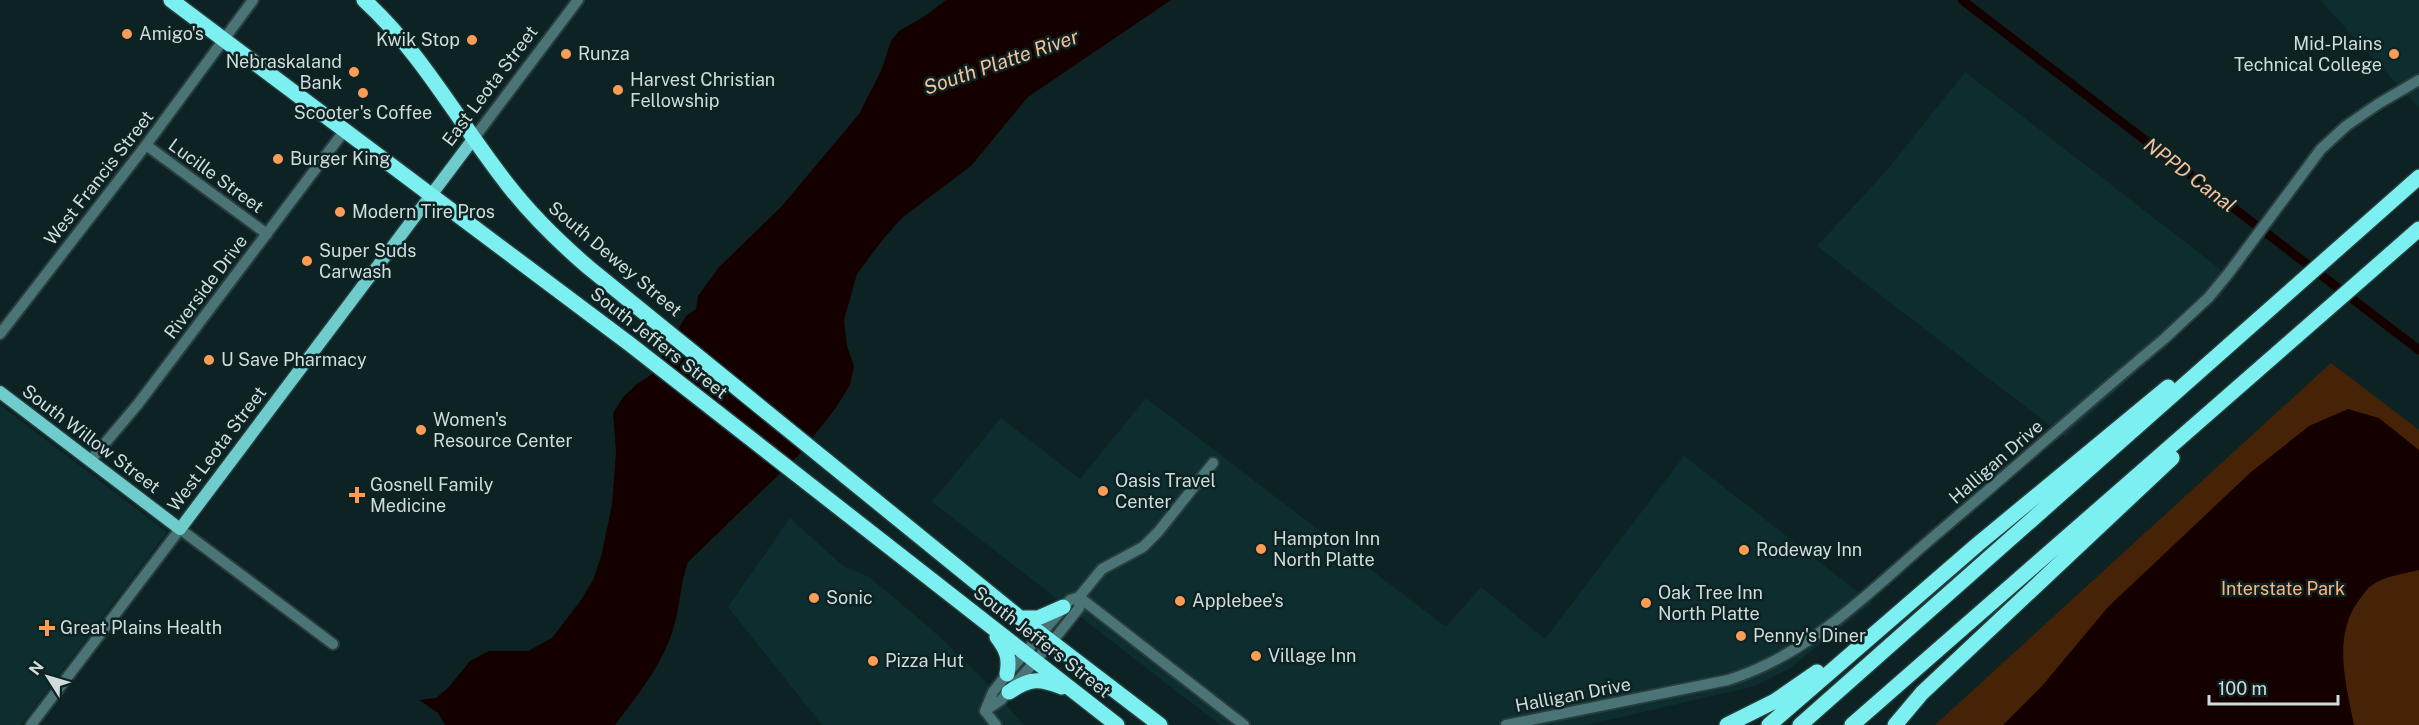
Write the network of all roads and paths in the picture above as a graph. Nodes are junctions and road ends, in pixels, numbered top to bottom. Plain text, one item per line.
1 (171, 0) edge
2 (253, 0) edge
3 (364, 0) edge
4 (578, 0) edge
5 (223, 40) junction
6 (2419, 80) edge
7 (345, 130) junction
8 (474, 138) junction
9 (146, 145) junction
10 (2419, 177) edge
11 (431, 195) junction
12 (2419, 229) edge
13 (267, 234) junction
14 (2279, 301) junction
15 (2308, 327) junction
16 (0, 334) edge
17 (0, 392) edge
18 (829, 460) joint
19 (90, 461) junction
20 (1213, 463) dead end
21 (180, 529) junction
22 (1079, 597) junction
23 (1063, 607) junction
24 (1020, 618) junction
25 (986, 623) junction
26 (1874, 633) junction
27 (1047, 638) junction
28 (333, 644) dead end
29 (1029, 657) junction
30 (1007, 674) junction
31 (1009, 692) junction
32 (1072, 692) junction
33 (985, 711) junction
34 (31, 725) edge
35 (996, 725) edge
36 (1116, 725) edge
37 (1160, 725) edge
38 (1244, 725) edge
39 (1506, 725) edge
40 (1727, 725) edge
41 (1769, 725) edge
42 (1800, 725) edge
43 (1852, 725) edge
44 (1895, 725) edge

1 - 5 highway, South Jeffers Street
2 - 5 street, West Francis Street
3 - 8 highway, South Dewey Street
4 - 8 street, East Leota Street
5 - 7 highway, South Jeffers Street
5 - 9 street, West Francis Street
6 - 39 street, Halligan Drive
7 - 11 highway, South Jeffers Street
7 - 13 street, Riverside Drive
8 - 11 main road, East Leota Street
8 - 18 highway, South Dewey Street
9 - 13 street, Lucille Street
9 - 16 street, West Francis Street
10 - 14 highway
11 - 21 main road, West Leota Street
11 - 25 highway, South Jeffers Street
12 - 15 highway
13 - 19 street, Riverside Drive
14 - 26 highway
14 - 42 highway
15 - 43 highway
15 - 44 highway
17 - 19 main road, South Willow Street
18 - 24 highway, South Jeffers Street
19 - 21 main road, South Willow Street
20 - 22 street
21 - 28 street, South Willow Street
21 - 34 street, West Leota Street
22 - 23 street
22 - 27 street
22 - 38 street
23 - 24 highway
23 - 27 street
24 - 27 highway, South Jeffers Street
25 - 29 highway, South Jeffers Street
25 - 30 highway
26 - 40 highway
26 - 41 highway
27 - 29 street
27 - 37 highway, South Jeffers Street
29 - 30 street
29 - 31 street
29 - 32 highway, South Jeffers Street
30 - 33 street
31 - 32 highway
31 - 33 street
32 - 36 highway, South Jeffers Street
33 - 35 street

